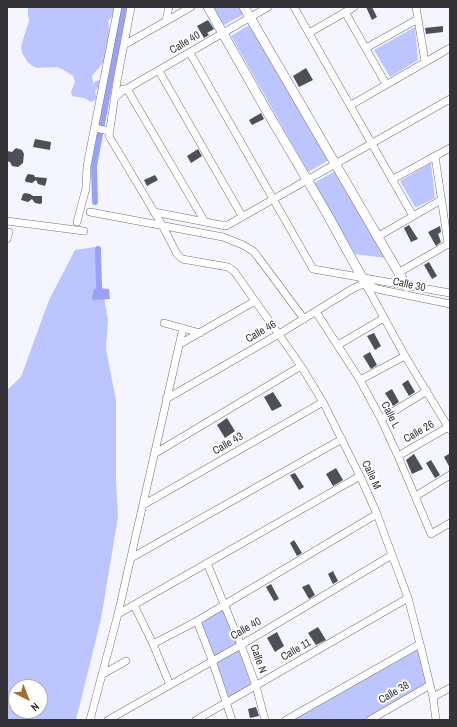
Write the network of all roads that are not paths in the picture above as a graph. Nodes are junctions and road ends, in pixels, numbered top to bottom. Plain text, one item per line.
1 (118, 7) edge
2 (131, 7) edge
3 (169, 7) edge
4 (191, 7) edge
5 (208, 7) edge
6 (244, 7) edge
7 (268, 7) edge
8 (294, 7) edge
9 (354, 7) edge
10 (416, 7) edge
11 (345, 12) junction
12 (250, 17) junction
13 (418, 19) junction
14 (166, 21) junction
15 (223, 33) junction
16 (309, 33) junction
17 (124, 45) junction
18 (366, 48) junction
19 (450, 48) edge
20 (190, 53) junction
21 (424, 62) junction
22 (159, 71) junction
23 (386, 84) junction
24 (116, 85) junction
25 (127, 89) junction
26 (450, 98) edge
27 (114, 99) junction
28 (351, 105) junction
29 (102, 129) junction
30 (372, 142) junction
31 (450, 148) edge
32 (435, 156) junction
33 (335, 163) junction
34 (307, 179) junction
35 (393, 179) junction
36 (274, 199) junction
37 (441, 200) junction
38 (196, 206) junction
39 (90, 212) dead end
40 (154, 212) junction
41 (242, 216) junction
42 (413, 216) junction
43 (190, 219) junction
44 (7, 221) edge
45 (77, 222) dead end
46 (205, 222) junction
47 (162, 225) junction
48 (226, 226) junction
49 (84, 231) dead end
50 (223, 237) junction
51 (377, 237) junction
52 (449, 244) edge
53 (398, 273) junction
54 (364, 281) junction
55 (406, 291) junction
56 (450, 293) edge
57 (256, 301) junction
58 (450, 304) edge
59 (316, 312) junction
60 (384, 318) junction
61 (304, 319) junction
62 (164, 323) dead end
63 (183, 328) junction
64 (200, 333) junction
65 (279, 334) junction
66 (180, 344) junction
67 (338, 345) junction
68 (405, 356) junction
69 (301, 366) junction
70 (360, 380) junction
71 (427, 391) junction
72 (166, 399) junction
73 (323, 402) junction
74 (380, 419) junction
75 (449, 428) edge
76 (342, 439) junction
77 (154, 454) junction
78 (398, 456) junction
79 (450, 475) edge
80 (360, 476) junction
81 (416, 496) junction
82 (144, 505) junction
83 (377, 514) junction
84 (450, 523) edge
85 (392, 555) junction
86 (131, 558) junction
87 (207, 563) junction
88 (408, 598) junction
89 (224, 604) junction
90 (134, 605) junction
91 (118, 614) junction
92 (197, 621) junction
93 (153, 644) junction
94 (420, 644) junction
95 (241, 645) junction
96 (212, 660) junction
97 (126, 661) dead end
98 (103, 674) junction
99 (170, 685) junction
100 (430, 685) junction
101 (256, 686) junction
102 (450, 688) edge
103 (433, 697) junction
104 (227, 702) junction
105 (198, 719) edge
106 (90, 720) edge
107 (108, 720) edge
108 (232, 720) edge
109 (265, 720) edge
110 (286, 720) edge
111 (370, 720) edge
112 (436, 720) edge

1 - 29 street
2 - 17 street
3 - 14 street
4 - 14 street
5 - 15 street
6 - 12 street
7 - 12 street, Calle 40
8 - 16 street
9 - 11 street
10 - 13 street
11 - 16 street
11 - 18 street
12 - 15 street, Calle 40
12 - 33 street
13 - 18 street
13 - 21 street
14 - 17 street
15 - 20 street, Calle 40
15 - 34 street
16 - 28 street
17 - 24 street
18 - 23 street
19 - 21 street
20 - 22 street, Calle 40
20 - 36 street
21 - 23 street
22 - 25 street, Calle 40
22 - 41 street
23 - 28 street
24 - 25 street
24 - 27 street
25 - 27 street, Calle 40
25 - 38 street
26 - 30 street
27 - 29 street
28 - 30 street
29 - 40 street
29 - 45 street
30 - 33 street
30 - 35 street
31 - 32 street
32 - 35 street
32 - 37 street
33 - 34 street
33 - 51 street
34 - 36 street
34 - 54 street
35 - 42 street
36 - 41 street
36 - 54 street
37 - 42 street
37 - 52 street
38 - 43 street
38 - 46 street
39 - 47 street
40 - 43 street
40 - 47 street
41 - 48 street
42 - 51 street
43 - 46 street
44 - 49 street
46 - 48 street
47 - 50 street
47 - 57 street, Calle M
48 - 50 street
50 - 61 street
51 - 53 street
52 - 53 street
53 - 55 street
54 - 55 street
54 - 59 street, Calle 46
54 - 60 street
55 - 56 street
55 - 58 street, Calle 30
57 - 64 street
57 - 65 street, Calle M
59 - 61 street, Calle 46
59 - 67 street, Calle L
60 - 67 street
60 - 68 street
61 - 65 street, Calle 46
62 - 63 street
63 - 64 street
63 - 66 street
64 - 66 street
65 - 69 street, Calle M
65 - 72 street, Calle 46
66 - 72 street
67 - 70 street, Calle L
68 - 70 street
68 - 71 street
69 - 73 street, Calle M
69 - 77 street
70 - 74 street, Calle L
71 - 74 street
71 - 75 street
72 - 77 street
73 - 76 street, Calle M
73 - 82 street, Calle 43
74 - 78 street, Calle L
75 - 78 street, Calle 26
76 - 80 street, Calle M
76 - 86 street
77 - 82 street
78 - 81 street, Calle L
79 - 81 street
80 - 83 street, Calle M
80 - 87 street
81 - 84 street, Calle L
82 - 86 street
83 - 85 street, Calle M
83 - 89 street
85 - 88 street, Calle M
85 - 95 street, Calle 40
86 - 91 street
87 - 89 street, Calle N
87 - 90 street
88 - 94 street, Calle M
88 - 101 street, Calle 11
89 - 92 street
89 - 95 street, Calle N
90 - 91 street
90 - 93 street
91 - 98 street
92 - 93 street
92 - 96 street
93 - 99 street
94 - 100 street, Calle M
94 - 110 street
95 - 96 street, Calle 40
95 - 101 street, Calle N
96 - 99 street, Calle 40
96 - 104 street
97 - 98 street
98 - 106 street
99 - 107 street, Calle 40
100 - 103 street, Calle M
100 - 111 street, Calle 38
101 - 104 street, Calle 11
101 - 109 street, Calle N
102 - 103 street
103 - 112 street, Calle M
104 - 105 street, Calle 11
104 - 108 street

